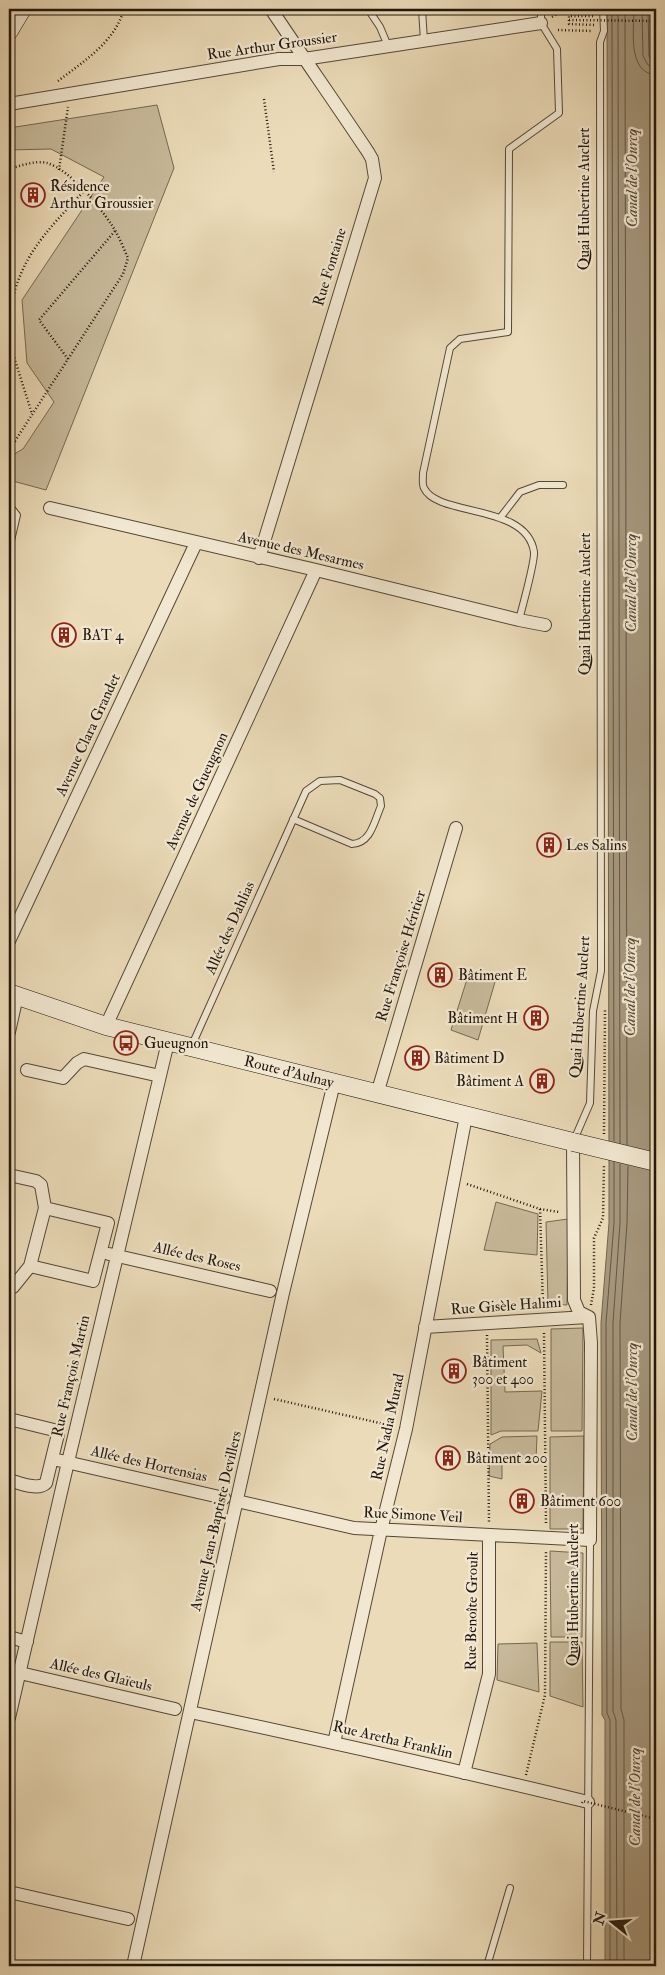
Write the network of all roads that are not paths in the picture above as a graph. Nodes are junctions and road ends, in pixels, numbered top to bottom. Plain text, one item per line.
1 (22, 9) edge
2 (272, 9) edge
3 (368, 9) edge
4 (422, 9) edge
5 (541, 9) edge
6 (604, 12) edge
7 (542, 26) junction
8 (9, 31) edge
9 (424, 40) junction
10 (388, 46) junction
11 (304, 59) junction
12 (9, 104) edge
13 (564, 485) dead end
14 (9, 505) edge
15 (50, 508) dead end
16 (500, 518) junction
17 (196, 543) junction
18 (9, 549) edge
19 (259, 558) junction
20 (316, 570) junction
21 (519, 620) junction
22 (545, 625) dead end
23 (293, 819) junction
24 (456, 828) dead end
25 (9, 941) edge
26 (13, 995) edge
27 (106, 1026) junction
28 (9, 1032) edge
29 (168, 1042) junction
30 (191, 1048) junction
31 (27, 1070) dead end
32 (160, 1076) junction
33 (334, 1083) junction
34 (377, 1094) junction
35 (466, 1116) junction
36 (572, 1142) junction
37 (656, 1162) edge
38 (9, 1175) edge
39 (45, 1208) junction
40 (101, 1252) junction
41 (117, 1256) junction
42 (30, 1266) junction
43 (9, 1288) edge
44 (270, 1291) dead end
45 (589, 1317) junction
46 (425, 1328) junction
47 (9, 1420) edge
48 (53, 1459) junction
49 (68, 1462) junction
50 (9, 1480) edge
51 (224, 1498) dead end
52 (237, 1501) junction
53 (381, 1530) junction
54 (489, 1536) junction
55 (590, 1540) junction
56 (9, 1637) edge
57 (27, 1642) junction
58 (20, 1673) junction
59 (175, 1709) dead end
60 (190, 1712) junction
61 (9, 1718) edge
62 (334, 1742) junction
63 (464, 1773) junction
64 (585, 1803) junction
65 (510, 1888) dead end
66 (9, 1892) edge
67 (128, 1919) dead end
68 (133, 1966) edge
69 (487, 1966) edge
70 (587, 1966) edge

1 - 8 street
2 - 11 street, Rue Fontaine
3 - 10 lane
4 - 9 lane
5 - 7 lane
6 - 36 lane, Quai Hubertine Auclert
7 - 9 street, Rue Arthur Groussier
7 - 16 lane
9 - 10 street, Rue Arthur Groussier
10 - 11 street, Rue Arthur Groussier
11 - 12 street, Rue Arthur Groussier
11 - 19 street, Rue Fontaine
13 - 16 lane
14 - 18 lane
15 - 17 street, Avenue des Mesarmes
16 - 21 lane
17 - 19 street, Avenue des Mesarmes
17 - 25 street, Avenue Clara Grandet
19 - 20 street, Avenue des Mesarmes
20 - 21 street, Avenue des Mesarmes
20 - 27 street, Avenue de Gueugnon
21 - 22 street, Avenue des Mesarmes
23 - 23 lane, Allée des Dahlias
23 - 30 lane, Allée des Dahlias
24 - 34 street, Rue Françoise Héritier
26 - 27 street, Route d'Aulnay
26 - 28 street
27 - 29 street, Route d'Aulnay
29 - 30 street, Route d'Aulnay
29 - 32 street, Rue François Martin
30 - 33 street, Route d'Aulnay
31 - 32 street
32 - 41 street, Rue François Martin
33 - 34 street, Route d'Aulnay
33 - 52 street, Avenue Jean-Baptiste Devillers
34 - 35 street, Route d'Aulnay
35 - 36 street, Route d'Aulnay
35 - 46 street, Rue Nadia Murad
36 - 37 street, Route d'Aulnay, bridge
36 - 45 street, Quai Hubertine Auclert
38 - 39 street
39 - 40 street
39 - 42 street
40 - 41 street, Allée des Roses
40 - 42 street
41 - 44 street, Allée des Roses
41 - 49 street, Rue François Martin
42 - 43 street
45 - 46 street, Rue Gisèle Halimi
45 - 55 street, Quai Hubertine Auclert
46 - 53 street, Rue Nadia Murad
47 - 48 street
48 - 49 street, Allée des Hortensias
48 - 50 street
49 - 51 street, Allée des Hortensias
49 - 57 street, Rue François Martin
52 - 53 street, Rue Simone Veil
52 - 60 street, Avenue Jean-Baptiste Devillers
53 - 54 street, Rue Simone Veil
53 - 62 street, Rue Nadia Murad
54 - 55 street, Rue Simone Veil
54 - 63 street, Rue Benoîte Groult
55 - 64 lane, Quai Hubertine Auclert
56 - 57 street
57 - 58 street, Rue François Martin
58 - 59 street, Allée des Glaïeuls
58 - 61 street, Rue François Martin
60 - 62 street, Rue Aretha Franklin
60 - 68 street, Avenue Jean-Baptiste Devillers
62 - 63 street, Rue Aretha Franklin
63 - 64 street, Rue Aretha Franklin
64 - 70 lane, Quai Hubertine Auclert
65 - 69 lane
66 - 67 street

